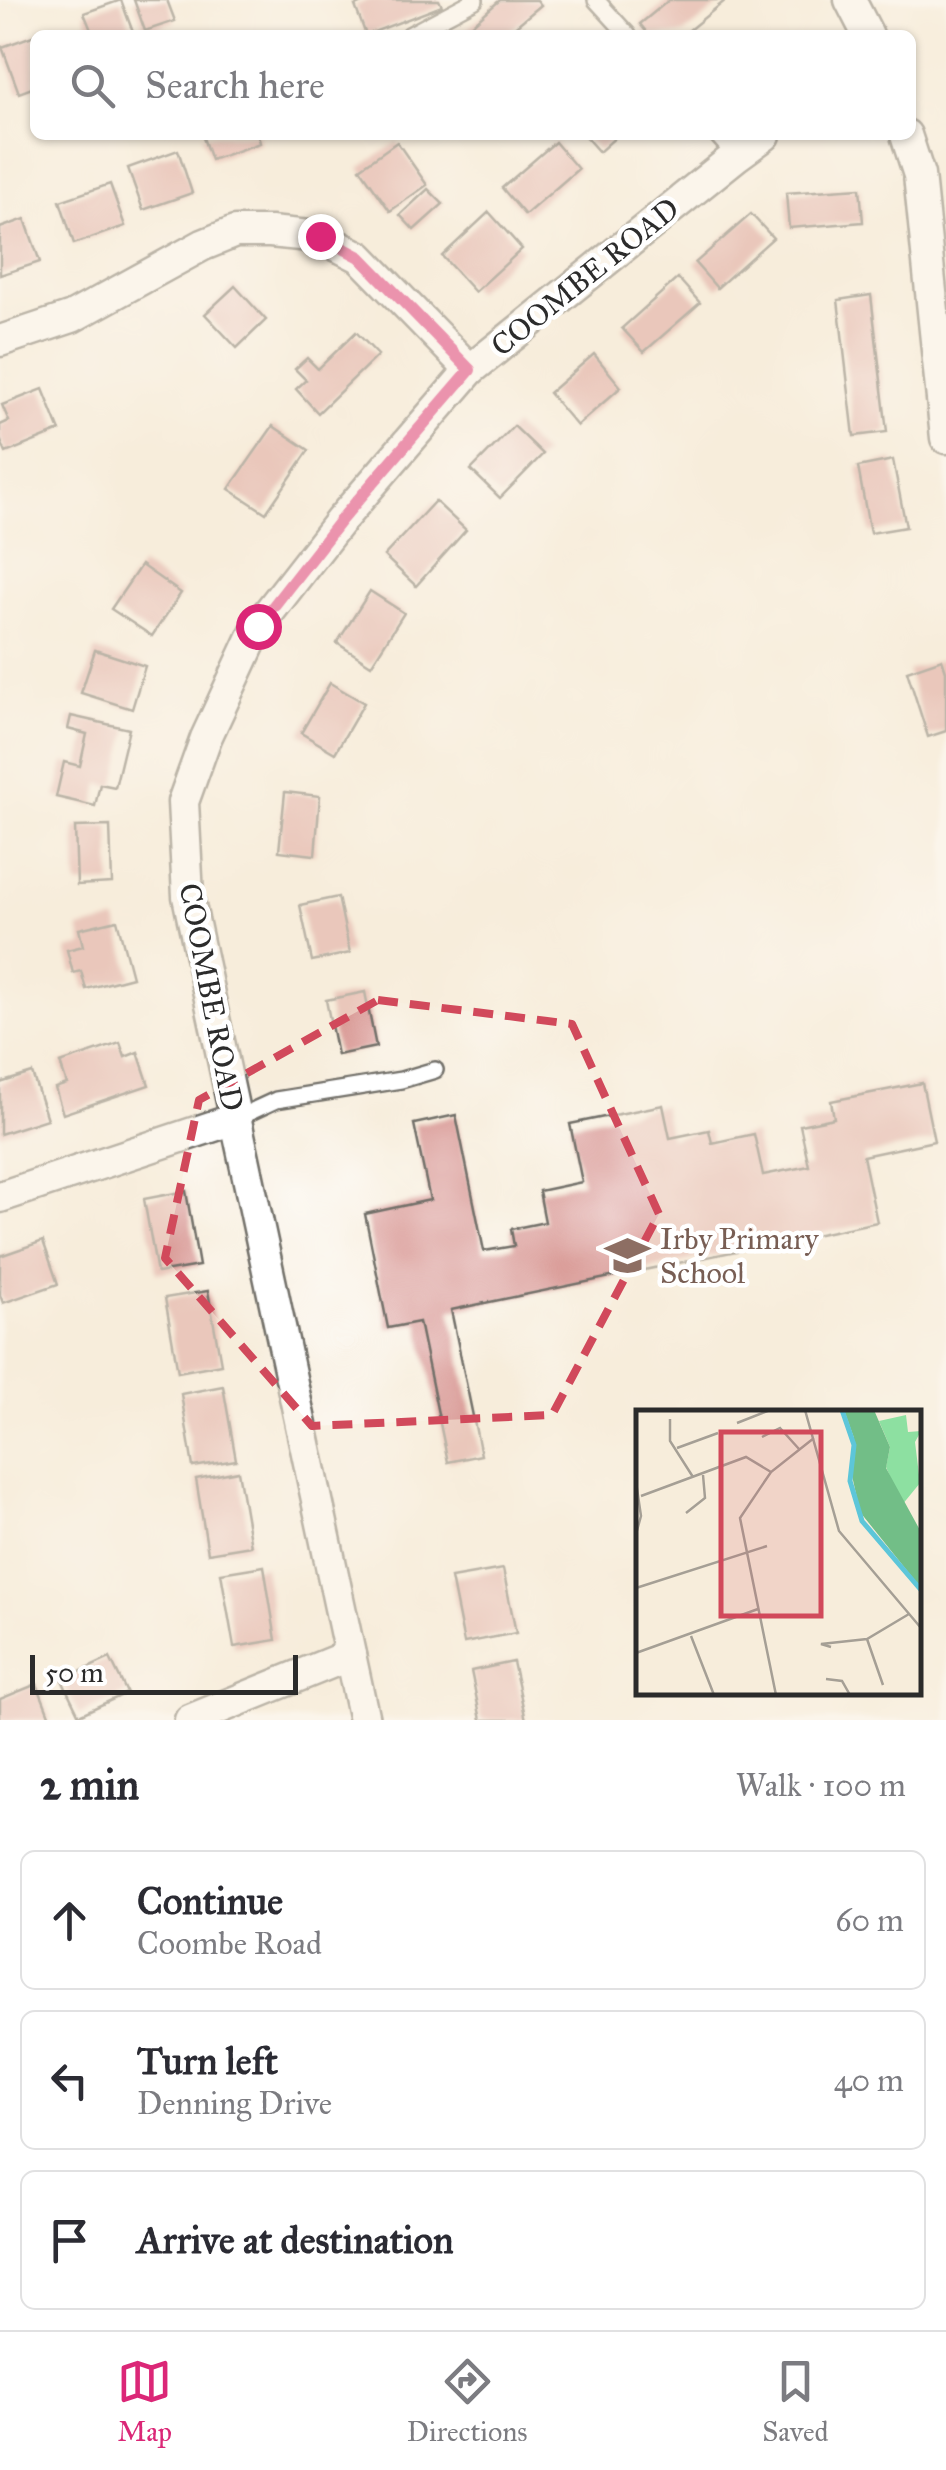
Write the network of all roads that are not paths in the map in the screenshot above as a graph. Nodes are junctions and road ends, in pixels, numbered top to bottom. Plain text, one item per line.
1 (475, 0) edge
2 (596, 0) edge
3 (850, 0) edge
4 (418, 30) edge
5 (623, 30) edge
6 (865, 30) edge
7 (908, 140) edge
8 (727, 145) edge
9 (0, 341) edge
10 (470, 370) junction
11 (946, 438) edge
12 (435, 1070) dead end
13 (235, 1119) junction
14 (0, 1198) edge
15 (350, 1654) junction
16 (190, 1720) edge
17 (364, 1720) edge

1 - 4 lane
2 - 5 lane
3 - 6 street
7 - 11 street
8 - 10 street, COOMBE ROAD
9 - 10 street
10 - 13 street, COOMBE ROAD
12 - 13 lane
13 - 14 street
13 - 15 street, COOMBE ROAD
15 - 16 street
15 - 17 street, COOMBE ROAD

